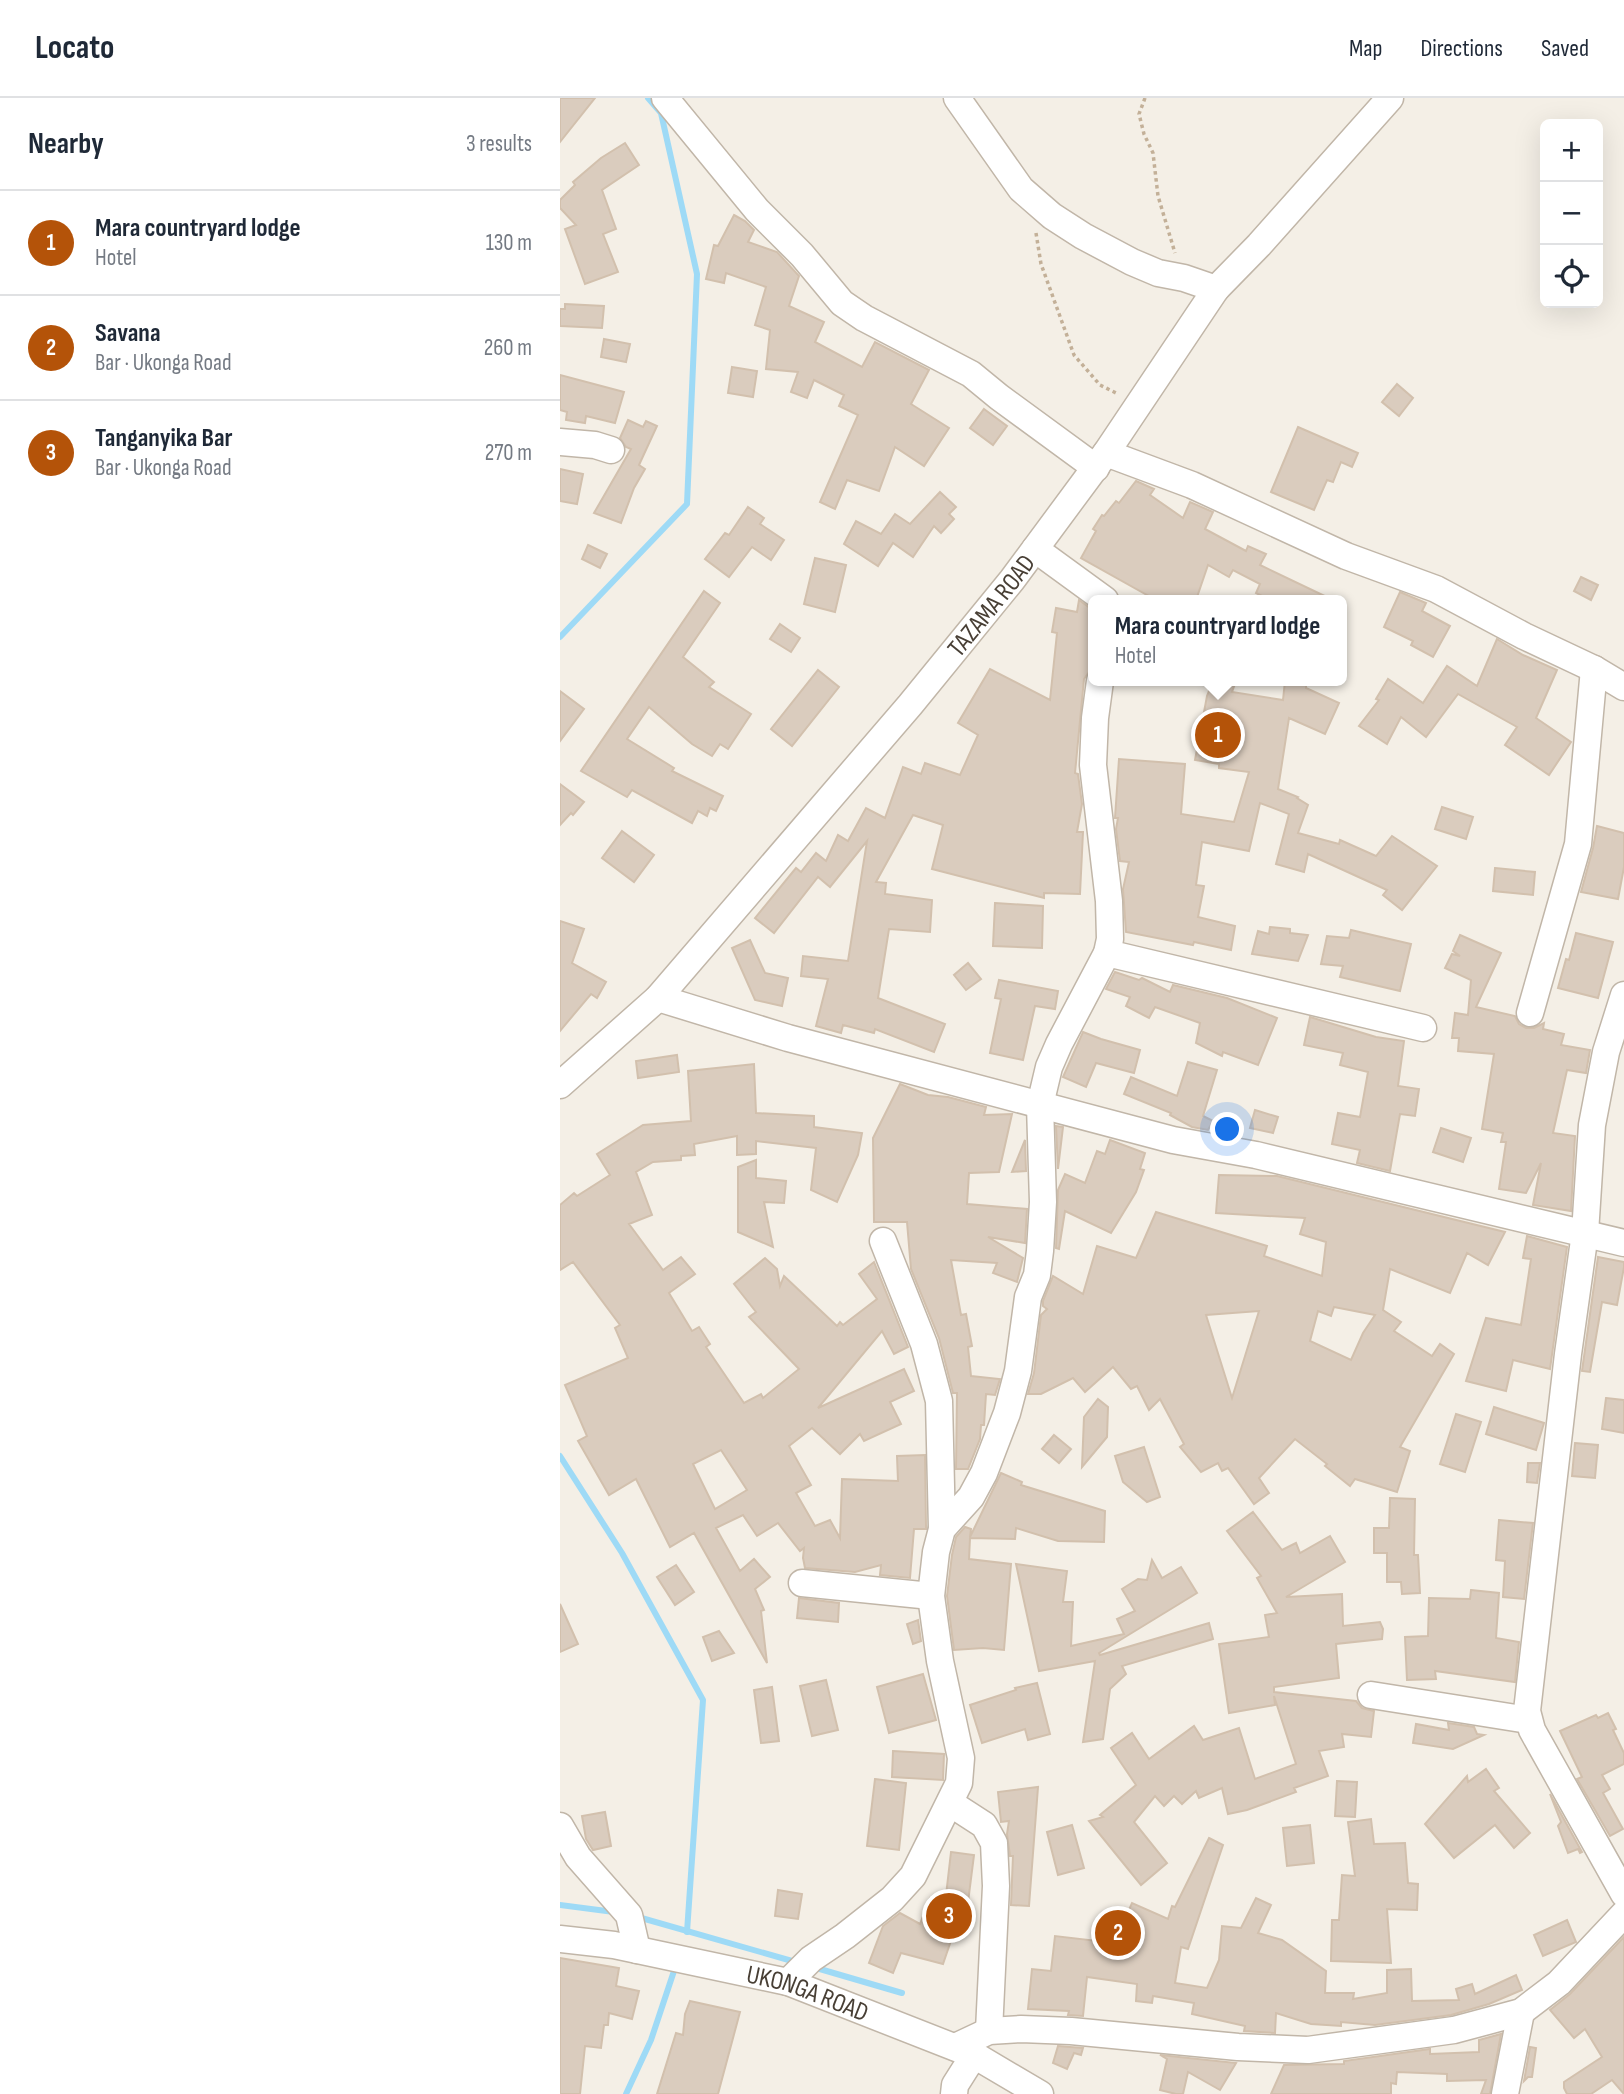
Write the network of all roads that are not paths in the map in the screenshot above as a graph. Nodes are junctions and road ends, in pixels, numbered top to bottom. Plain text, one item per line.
1 (665, 98) edge
2 (957, 98) edge
3 (1390, 98) edge
4 (1216, 289) junction
5 (560, 442) edge
6 (611, 450) dead end
7 (1101, 461) junction
8 (1035, 549) junction
9 (1098, 595) edge
10 (1594, 669) junction
11 (1099, 686) edge
12 (1624, 687) edge
13 (1107, 953) junction
14 (1624, 995) edge
15 (658, 998) junction
16 (1530, 1013) dead end
17 (1423, 1028) dead end
18 (560, 1085) edge
19 (1040, 1105) junction
20 (1586, 1233) junction
21 (883, 1241) dead end
22 (1624, 1243) edge
23 (943, 1529) junction
24 (802, 1583) dead end
25 (931, 1596) junction
26 (1371, 1695) dead end
27 (1528, 1720) junction
28 (950, 1803) junction
29 (560, 1826) edge
30 (1624, 1894) edge
31 (1624, 1914) edge
32 (560, 1939) edge
33 (637, 1950) junction
34 (788, 1982) junction
35 (1521, 2012) junction
36 (989, 2031) junction
37 (965, 2051) junction
38 (954, 2094) edge
39 (1040, 2094) edge
40 (1505, 2094) edge

1 - 7 street
2 - 4 street
3 - 4 street, TAZAMA ROAD
4 - 7 street, TAZAMA ROAD
5 - 6 street
7 - 8 street, TAZAMA ROAD
7 - 10 street
8 - 9 street
8 - 15 street, TAZAMA ROAD
10 - 12 street
10 - 16 street
11 - 13 street
13 - 17 street
13 - 19 street
14 - 20 street
15 - 18 street, TAZAMA ROAD
15 - 19 street
19 - 20 street
19 - 23 street
20 - 22 street
20 - 27 street
21 - 23 street
23 - 25 street
24 - 25 street
25 - 28 street
26 - 27 street
27 - 30 street
28 - 34 street
28 - 36 street
29 - 33 street
31 - 35 street
32 - 33 street, UKONGA ROAD
33 - 34 street, UKONGA ROAD
34 - 37 street, UKONGA ROAD
35 - 36 street
35 - 40 street
36 - 37 street
37 - 38 street
37 - 39 street, UKONGA ROAD

